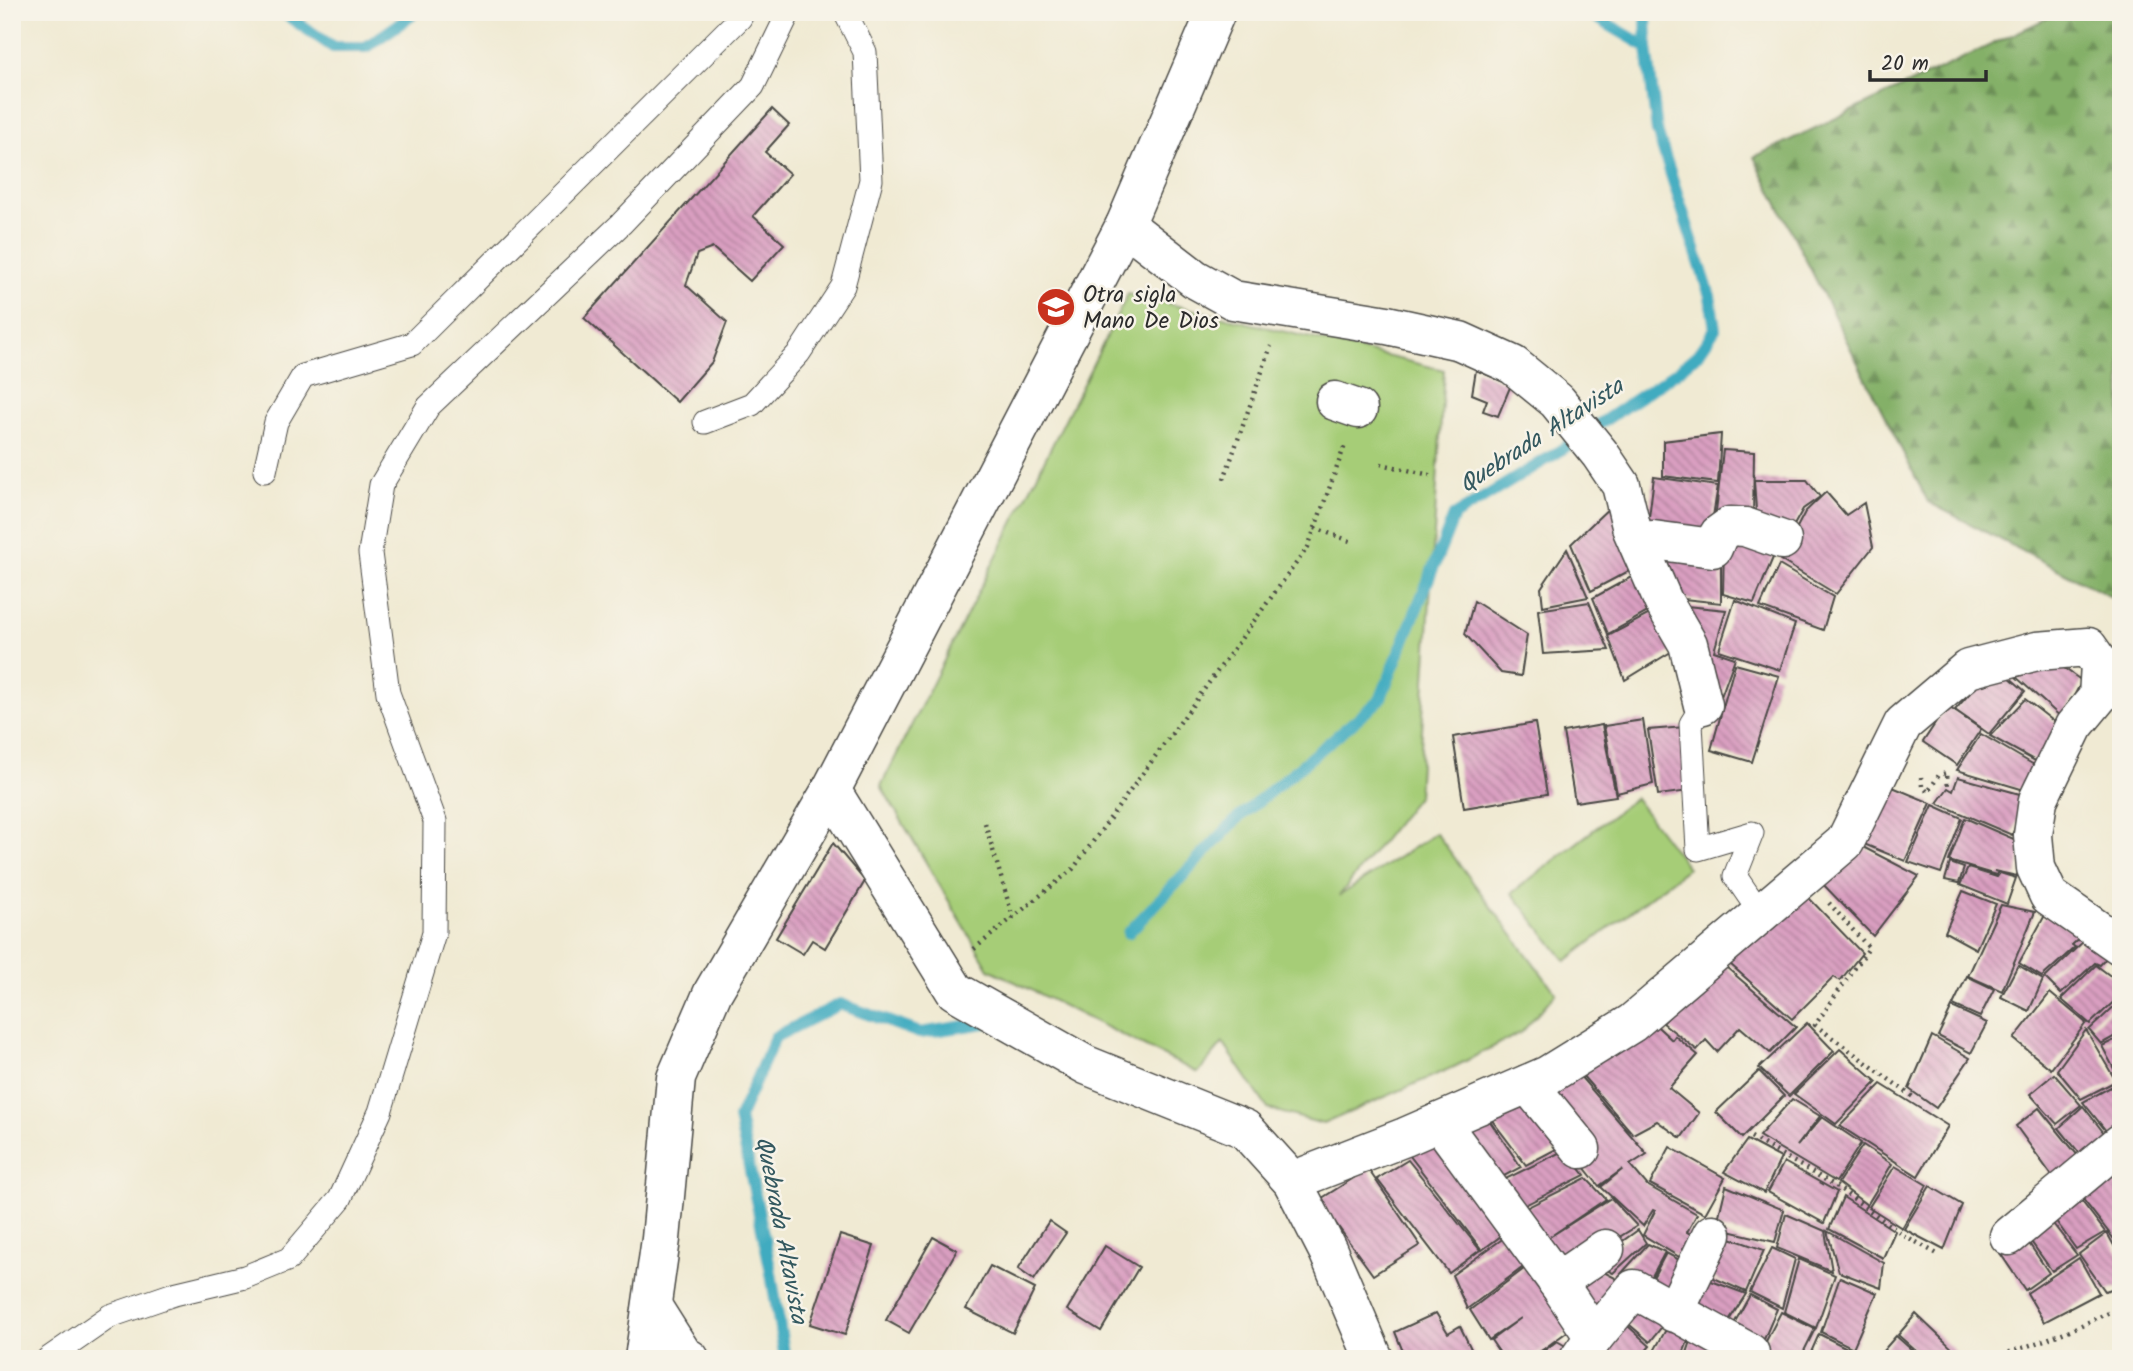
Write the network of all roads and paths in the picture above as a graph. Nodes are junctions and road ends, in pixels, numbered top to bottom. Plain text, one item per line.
1 (743, 12) edge
2 (789, 12) edge
3 (845, 12) edge
4 (1216, 12) edge
5 (1125, 225) junction
6 (1285, 309) junction
7 (705, 422) dead end
8 (1381, 464) dead end
9 (265, 471) dead end
10 (1430, 475) dead end
11 (1224, 478) dead end
12 (1315, 528) dead end
13 (1782, 540) dead end
14 (1350, 541) dead end
15 (1638, 543) junction
16 (1308, 547) dead end
17 (1703, 705) joint
18 (831, 790) junction
19 (985, 823) dead end
20 (1760, 914) junction
21 (1840, 915) dead end
22 (1013, 918) junction
23 (2121, 946) edge
24 (943, 974) junction
25 (1528, 1084) junction
26 (1913, 1097) dead end
27 (1440, 1122) junction
28 (1751, 1137) dead end
29 (2121, 1143) edge
30 (1581, 1149) dead end
31 (1292, 1181) junction
32 (1712, 1234) dead end
33 (2009, 1236) dead end
34 (1605, 1249) dead end
35 (1939, 1255) dead end
36 (1556, 1282) junction
37 (652, 1306) junction
38 (2121, 1306) edge
39 (1674, 1313) junction
40 (1586, 1348) edge
41 (1750, 1353) dead end
42 (48, 1359) edge
43 (644, 1359) edge
44 (690, 1359) edge
45 (1374, 1359) edge
46 (1989, 1359) edge

1 - 9 lane
2 - 42 lane
3 - 7 lane
4 - 5 street
5 - 6 street
5 - 18 street
6 - 11 path
6 - 15 street
8 - 10 path
12 - 14 path
13 - 15 street
15 - 17 street
16 - 22 path
17 - 20 lane
18 - 24 street
18 - 37 street
19 - 22 path
20 - 23 street
20 - 25 street
21 - 26 path
22 - 24 path
24 - 31 street
25 - 27 street
25 - 30 street
27 - 31 street
27 - 36 street
28 - 35 path
29 - 33 street
31 - 45 street
32 - 39 street
34 - 36 street
36 - 40 street
37 - 43 street
37 - 44 street
38 - 46 path
39 - 40 street
39 - 41 street

